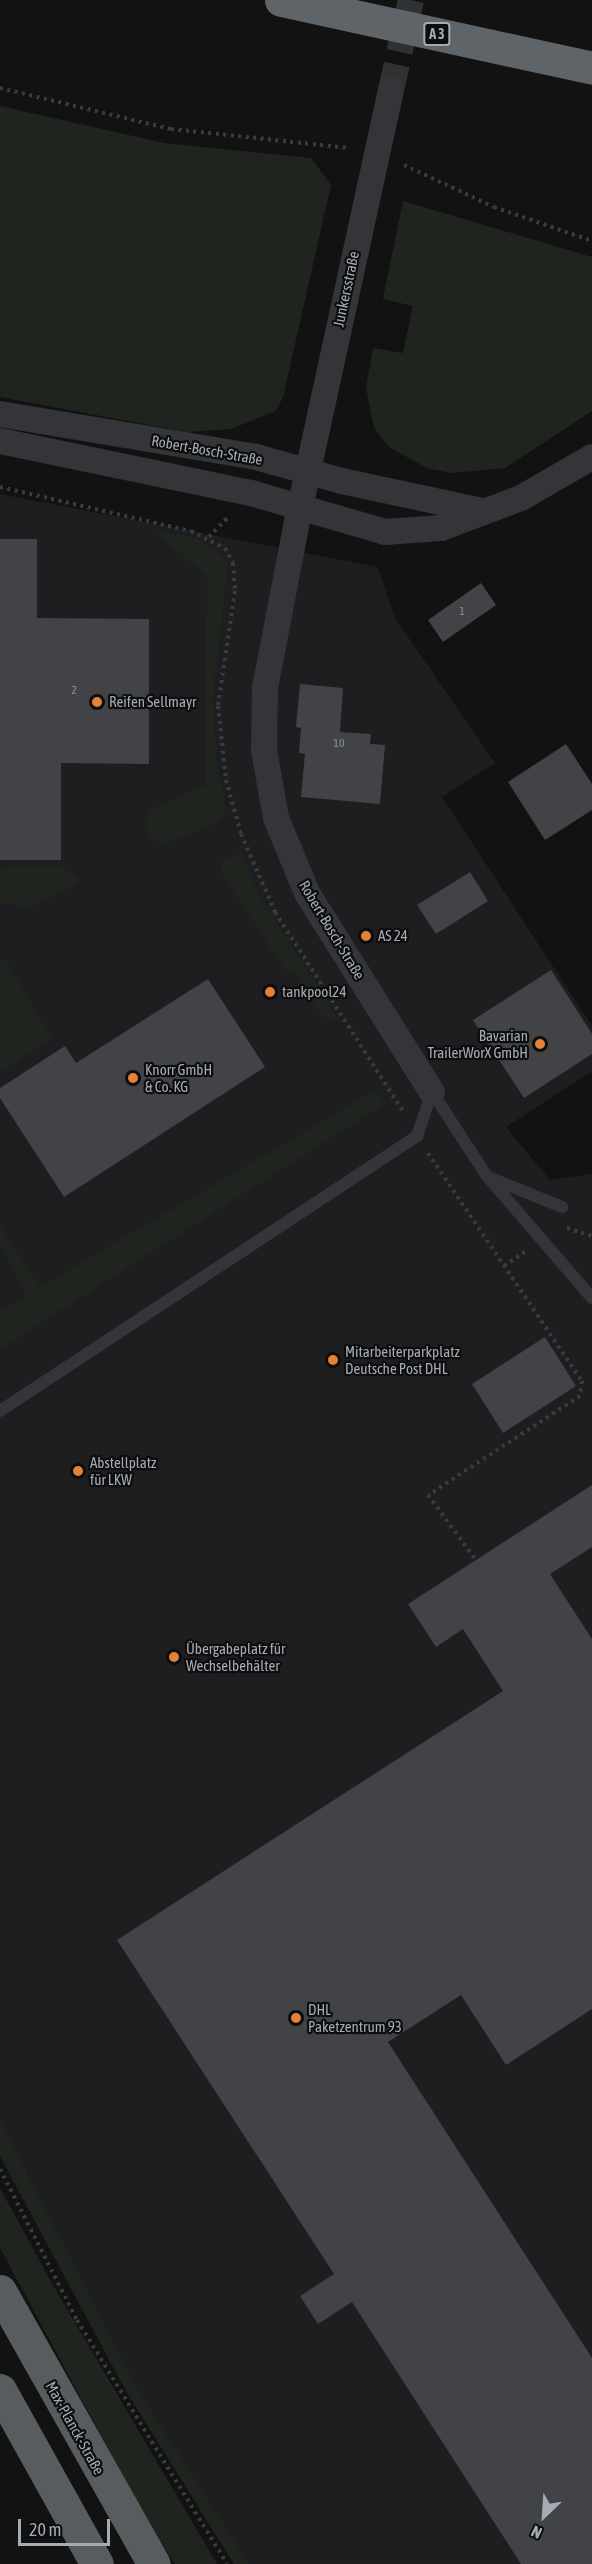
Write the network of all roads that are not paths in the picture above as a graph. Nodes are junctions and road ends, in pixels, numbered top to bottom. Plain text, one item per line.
1 (281, 0) edge
2 (592, 68) edge
3 (392, 90) tunnel mouth
4 (0, 414) edge
5 (0, 441) edge
6 (592, 457) edge
7 (303, 489) junction
8 (482, 511) junction
9 (432, 1092) junction
10 (487, 1176) junction
11 (562, 1208) dead end
12 (592, 1298) edge
13 (0, 1411) edge
14 (0, 2291) edge
15 (0, 2390) edge
16 (97, 2564) edge
17 (154, 2564) edge

1 - 2 highway, A 3
3 - 7 street, Junkersstraße
4 - 7 street, Robert-Bosch-Straße
5 - 7 street, Robert-Bosch-Straße
6 - 8 street, Robert-Bosch-Straße
7 - 8 street, Robert-Bosch-Straße
7 - 8 street, Robert-Bosch-Straße
7 - 9 street, Robert-Bosch-Straße
9 - 10 lane
9 - 13 lane
10 - 11 lane
10 - 12 lane
14 - 17 highway, Max-Planck-Straße
15 - 16 highway

